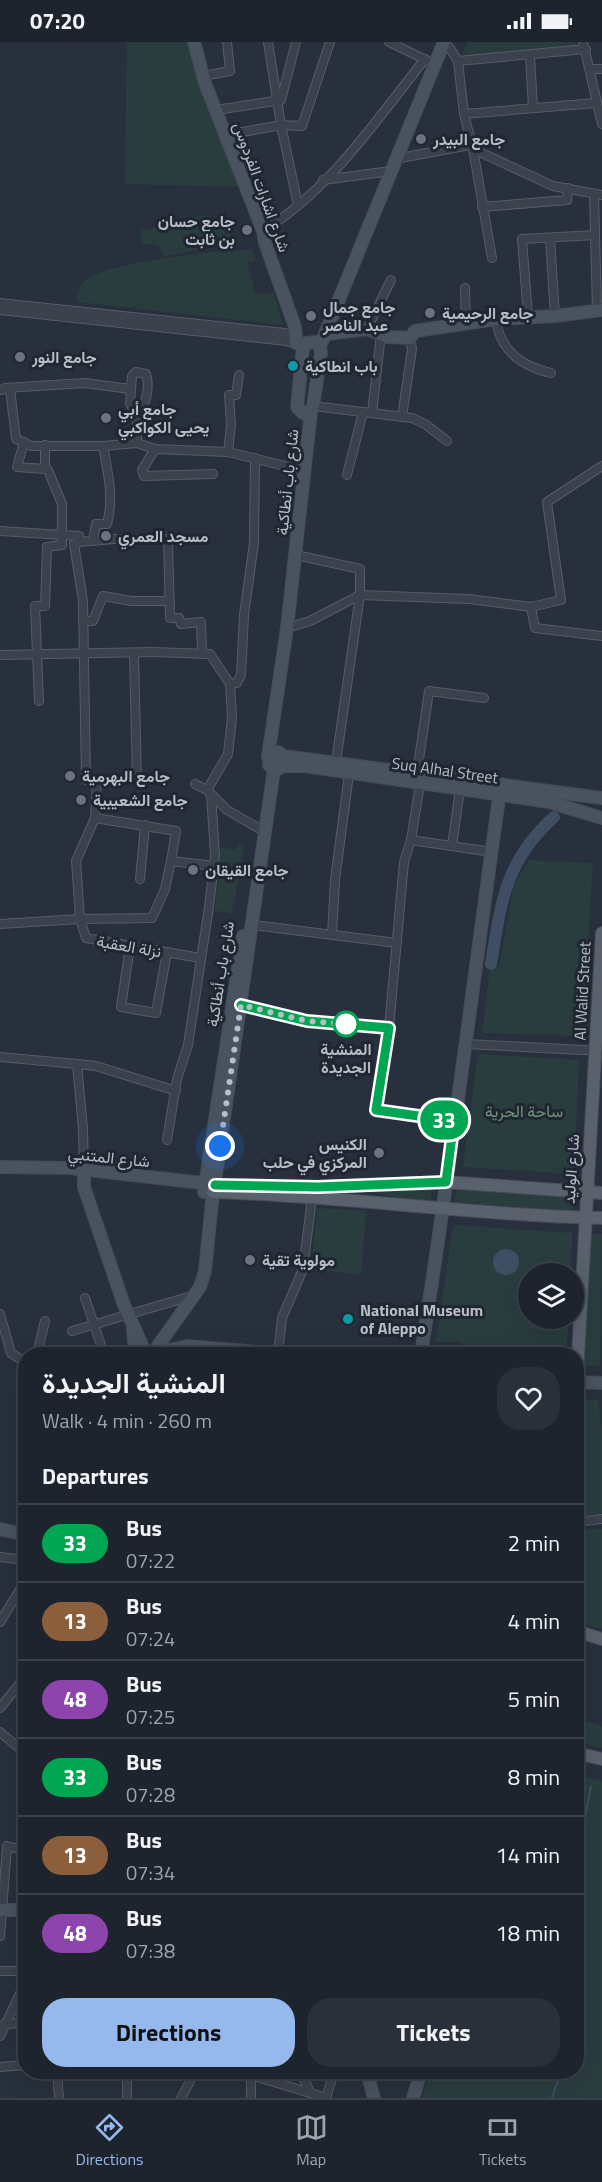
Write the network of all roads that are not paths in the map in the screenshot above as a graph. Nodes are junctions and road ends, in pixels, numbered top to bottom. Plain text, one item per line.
1 (194, 42) edge
2 (227, 42) edge
3 (267, 42) edge
4 (296, 42) edge
5 (330, 42) edge
6 (389, 42) edge
7 (449, 44) edge
8 (584, 46) edge
9 (530, 56) junction
10 (458, 61) junction
11 (430, 62) junction
12 (591, 69) junction
13 (602, 69) edge
14 (203, 76) junction
15 (277, 101) junction
16 (596, 103) junction
17 (533, 108) junction
18 (216, 110) junction
19 (464, 114) junction
20 (600, 114) edge
21 (602, 124) edge
22 (280, 125) junction
23 (226, 135) junction
24 (472, 147) junction
25 (393, 165) junction
26 (323, 180) junction
27 (568, 188) junction
28 (598, 194) edge
29 (298, 205) junction
30 (482, 207) junction
31 (263, 231) junction
32 (596, 235) junction
33 (550, 239) junction
34 (492, 258) dead end
35 (599, 264) edge
36 (391, 280) dead end
37 (465, 288) dead end
38 (0, 303) edge
39 (0, 310) edge
40 (600, 311) edge
41 (528, 316) junction
42 (555, 316) junction
43 (496, 319) junction
44 (466, 324) junction
45 (366, 329) junction
46 (381, 334) junction
47 (410, 338) junction
48 (308, 341) junction
49 (551, 373) dead end
50 (239, 375) dead end
51 (0, 389) edge
52 (130, 389) junction
53 (137, 407) junction
54 (312, 408) junction
55 (367, 412) junction
56 (402, 417) junction
57 (447, 441) dead end
58 (24, 442) junction
59 (137, 443) junction
60 (45, 446) junction
61 (104, 446) junction
62 (155, 449) junction
63 (228, 452) junction
64 (255, 458) junction
65 (602, 466) edge
66 (45, 469) junction
67 (305, 471) junction
68 (213, 474) dead end
69 (347, 476) dead end
70 (0, 531) edge
71 (62, 540) junction
72 (93, 540) junction
73 (77, 543) junction
74 (296, 555) junction
75 (360, 595) junction
76 (170, 601) junction
77 (531, 607) junction
78 (83, 621) junction
79 (287, 628) junction
80 (602, 636) edge
81 (134, 653) junction
82 (84, 654) junction
83 (202, 654) junction
84 (0, 655) edge
85 (37, 656) junction
86 (230, 684) junction
87 (484, 698) dead end
88 (39, 701) dead end
89 (336, 762) junction
90 (276, 763) junction
91 (349, 774) junction
92 (418, 778) junction
93 (86, 780) dead end
94 (97, 780) dead end
95 (137, 781) dead end
96 (195, 784) dead end
97 (460, 789) junction
98 (500, 789) junction
99 (209, 792) junction
100 (602, 798) edge
101 (95, 818) junction
102 (602, 818) edge
103 (145, 825) junction
104 (260, 829) junction
105 (411, 840) junction
106 (452, 846) junction
107 (492, 852) junction
108 (171, 861) junction
109 (214, 866) junction
110 (140, 879) dead end
111 (80, 919) junction
112 (0, 924) edge
113 (253, 925) junction
114 (602, 933) edge
115 (332, 935) junction
116 (397, 944) junction
117 (130, 946) junction
118 (167, 952) junction
119 (200, 958) junction
120 (601, 973) edge
121 (241, 1005) junction
122 (389, 1028) junction
123 (467, 1044) junction
124 (599, 1051) edge
125 (0, 1057) edge
126 (77, 1064) junction
127 (176, 1091) junction
128 (454, 1121) junction
129 (167, 1140) dead end
130 (0, 1167) edge
131 (84, 1169) junction
132 (446, 1182) junction
133 (84, 1187) junction
134 (209, 1188) junction
135 (586, 1191) junction
136 (602, 1193) edge
137 (312, 1198) junction
138 (442, 1211) junction
139 (585, 1218) junction
140 (602, 1218) edge
141 (196, 1295) junction
142 (85, 1298) dead end
143 (0, 1314) edge
144 (130, 1319) junction
145 (45, 1321) dead end
146 (94, 1323) junction
147 (72, 1331) dead end
148 (39, 1347) edge
149 (102, 1347) edge
150 (134, 1347) edge
151 (146, 1347) edge
152 (155, 1347) edge
153 (280, 1347) edge
154 (423, 1347) edge
155 (578, 1347) edge
156 (0, 1350) edge
157 (11, 1353) junction
158 (18, 1358) edge
159 (602, 1383) edge
160 (584, 1384) edge
161 (602, 1519) edge
162 (584, 1521) edge
163 (0, 1529) edge
164 (18, 1533) edge
165 (0, 1557) edge
166 (18, 1559) edge
167 (18, 1593) edge
168 (0, 1622) edge
169 (584, 1633) edge
170 (602, 1639) edge
171 (18, 1687) edge
172 (0, 1708) edge
173 (0, 1732) edge
174 (18, 1747) edge
175 (584, 1755) edge
176 (602, 1759) edge
177 (4, 1845) edge
178 (3, 1867) edge
179 (1, 1910) edge
180 (18, 1910) edge
181 (0, 1936) edge
182 (0, 1971) edge
183 (18, 1971) edge
184 (18, 1997) edge
185 (18, 2023) edge
186 (4, 2024) junction
187 (0, 2036) edge
188 (18, 2066) edge
189 (0, 2067) edge
190 (58, 2079) edge
191 (127, 2079) edge
192 (191, 2079) edge
193 (251, 2079) edge
194 (269, 2079) edge
195 (304, 2079) edge
196 (332, 2079) edge
197 (369, 2079) edge
198 (419, 2079) edge
199 (311, 2093) junction
200 (59, 2098) edge
201 (127, 2098) edge
202 (181, 2098) edge
203 (251, 2098) edge
204 (326, 2098) edge
205 (374, 2098) edge
206 (413, 2098) edge

1 - 14 main road, شارع اشارات الفردوس
2 - 14 street
3 - 15 street
4 - 15 street
5 - 22 street
6 - 11 street
7 - 10 street
7 - 11 main road
8 - 9 street
8 - 12 street
9 - 10 street
9 - 17 street
10 - 19 street
11 - 25 main road
11 - 26 street
12 - 13 street
12 - 16 street
14 - 18 main road, شارع اشارات الفردوس
15 - 18 street
15 - 22 street
16 - 17 street
16 - 20 street
17 - 19 street
18 - 23 main road, شارع اشارات الفردوس
19 - 24 street
20 - 21 street
22 - 23 street
22 - 29 street
23 - 31 main road, شارع اشارات الفردوس
24 - 25 street
24 - 27 street
24 - 30 street
25 - 26 street
25 - 48 main road
26 - 29 street
27 - 28 street
27 - 30 street
28 - 32 street
29 - 31 street
30 - 34 street
31 - 48 main road, شارع اشارات الفردوس
32 - 33 street
32 - 35 street
33 - 41 street
33 - 42 street
35 - 40 street
36 - 45 street
37 - 44 street
38 - 48 street
39 - 48 street
40 - 42 main road
41 - 42 main road
41 - 43 main road
43 - 44 main road
43 - 49 street
44 - 47 main road
45 - 46 main road
45 - 48 main road
46 - 47 main road
46 - 55 street
47 - 56 street
48 - 54 main road, شارع باب أنطاكية
48 - 54 main road
50 - 63 street
51 - 52 street
51 - 58 street
52 - 53 street
52 - 53 street
53 - 59 street
54 - 55 street
54 - 67 main road, شارع باب أنطاكية
55 - 56 street
55 - 69 street
56 - 57 street
58 - 60 street
58 - 66 street
59 - 61 street
59 - 62 street
60 - 61 street
60 - 66 street
61 - 72 street
62 - 63 street
62 - 68 street
63 - 64 street
64 - 67 street
64 - 86 street
65 - 77 street
66 - 71 street
67 - 74 main road, شارع باب أنطاكية
70 - 71 street
71 - 73 street
71 - 85 street
72 - 73 street
72 - 76 street
73 - 78 street
74 - 75 street
74 - 79 main road, شارع باب أنطاكية
75 - 77 street
75 - 79 street
75 - 89 street
76 - 78 street
76 - 83 street
77 - 80 street
78 - 82 street
79 - 90 main road, شارع باب أنطاكية
81 - 82 street
81 - 83 street
81 - 95 street
82 - 85 street
82 - 93 street
83 - 86 street
84 - 85 street
85 - 88 street
86 - 99 street
87 - 92 street
89 - 90 main road, Suq Alhal Street
89 - 92 main road, Suq Alhal Street
90 - 91 main road, Suq Alhal Street
90 - 104 main road, شارع باب أنطاكية
90 - 113 main road, شارع باب أنطاكية
91 - 92 main road, Suq Alhal Street
91 - 115 street
92 - 97 main road, Suq Alhal Street
92 - 98 main road, Suq Alhal Street
92 - 105 street
94 - 101 street
96 - 99 street
97 - 98 main road, Suq Alhal Street
97 - 106 street
98 - 100 main road, Suq Alhal Street
98 - 102 main road, Suq Alhal Street
98 - 107 main road
99 - 104 street
99 - 109 street
101 - 103 street
101 - 111 street
103 - 108 street
103 - 110 street
104 - 134 main road, شارع باب أنطاكية
105 - 106 street
105 - 116 street
106 - 107 street
107 - 123 main road
108 - 109 street
108 - 111 street
109 - 119 street
111 - 112 street, نزلة العقبة
111 - 117 street, نزلة العقبة
113 - 115 street
113 - 121 main road, شارع باب أنطاكية
114 - 120 main road, Al Walid Street
115 - 116 street
116 - 122 street
117 - 118 street, نزلة العقبة
117 - 118 street
118 - 119 street, نزلة العقبة
119 - 127 street
120 - 124 main road, Al Walid Street
121 - 122 street
121 - 134 main road, شارع باب أنطاكية
122 - 128 street
123 - 124 street
123 - 128 main road
124 - 135 main road, شارع الوليد
125 - 126 street
126 - 127 street
126 - 131 street
127 - 129 street
128 - 132 main road
130 - 131 main road, شارع المتنبي
131 - 133 main road
131 - 134 main road, شارع المتنبي
132 - 134 main road
132 - 135 main road
132 - 138 main road
133 - 134 main road
133 - 144 main road
134 - 137 main road, شارع المتنبي
134 - 141 main road
135 - 136 main road
135 - 139 main road, شارع الوليد
137 - 138 main road, شارع المتنبي
137 - 153 street
138 - 139 main road, شارع المتنبي
138 - 154 main road
139 - 140 main road, شارع المتنبي
139 - 155 main road
141 - 144 street
141 - 152 main road
142 - 146 street
143 - 157 street
144 - 146 street
144 - 150 main road
144 - 151 main road
145 - 148 street
146 - 147 street
146 - 149 street
156 - 157 street
157 - 158 street
159 - 160 main road
161 - 162 street
163 - 164 main road
165 - 166 street
167 - 168 street
169 - 170 main road
171 - 172 street
173 - 174 street
175 - 176 main road
177 - 178 street
178 - 179 street
179 - 180 main road
179 - 181 street
182 - 183 street
184 - 186 street
185 - 186 street
186 - 187 street
188 - 189 street
190 - 200 street
191 - 201 street
192 - 202 street
193 - 203 street
194 - 199 street
195 - 199 street
196 - 204 street
197 - 205 main road
198 - 206 main road
199 - 204 street

